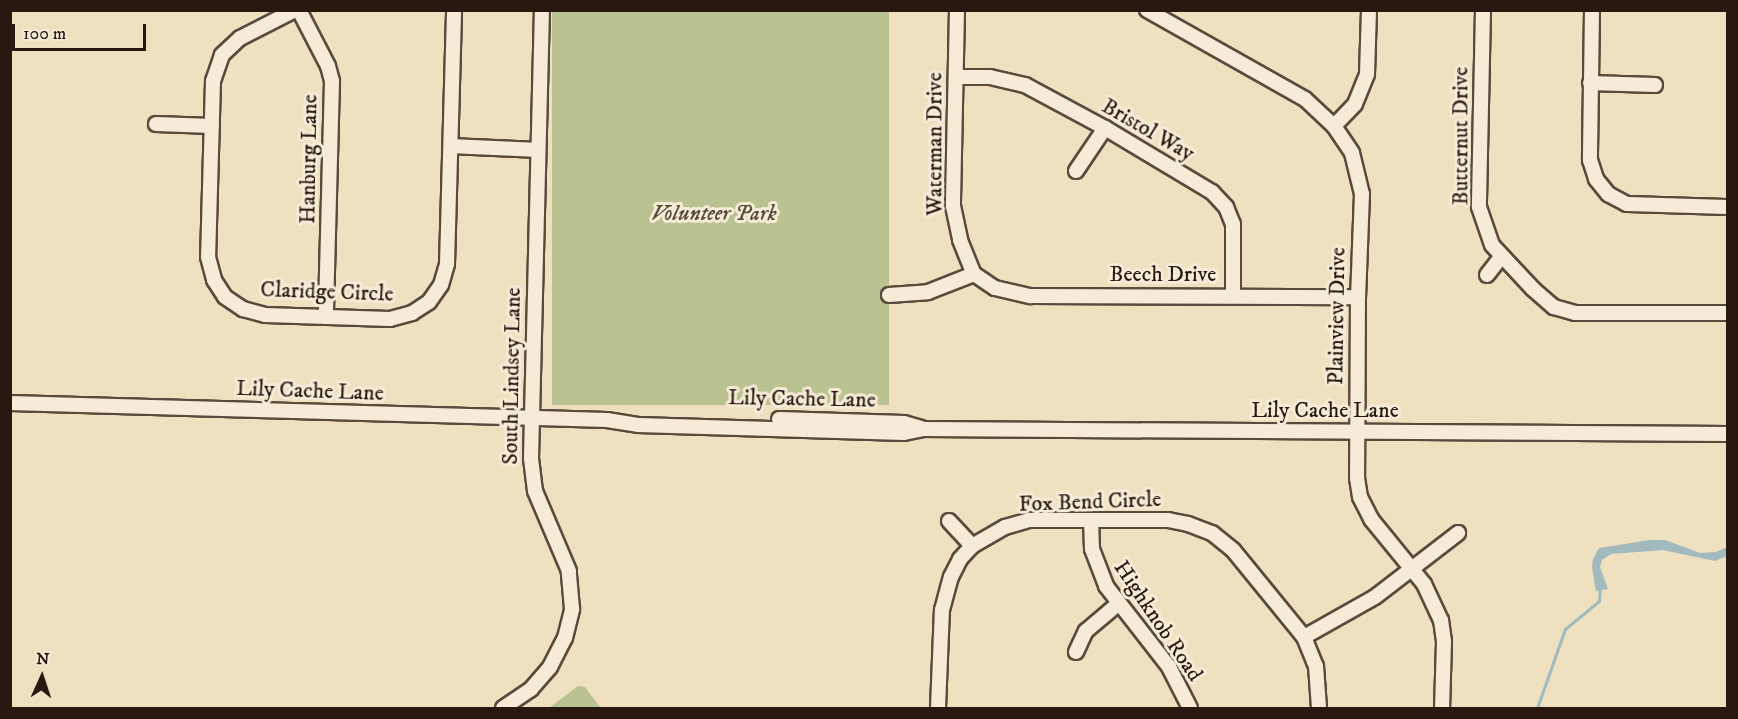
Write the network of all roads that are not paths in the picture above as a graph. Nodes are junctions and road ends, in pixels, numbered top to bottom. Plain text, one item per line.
1 (297, 10) edge
2 (454, 10) edge
3 (542, 10) edge
4 (957, 10) edge
5 (1147, 10) edge
6 (1369, 10) edge
7 (1483, 10) edge
8 (1592, 10) edge
9 (956, 77) junction
10 (1590, 83) junction
11 (1655, 85) dead end
12 (156, 123) dead end
13 (212, 126) junction
14 (1334, 126) junction
15 (1105, 128) junction
16 (451, 146) junction
17 (538, 150) junction
18 (1076, 171) dead end
19 (1603, 188) junction
20 (1593, 200) dead end
21 (1728, 207) edge
22 (1502, 256) junction
23 (974, 274) junction
24 (1487, 275) dead end
25 (889, 295) dead end
26 (1233, 296) junction
27 (1358, 297) junction
28 (1728, 314) edge
29 (326, 317) junction
30 (10, 403) edge
31 (532, 418) junction
32 (1357, 432) junction
33 (1728, 434) edge
34 (1091, 520) junction
35 (949, 521) dead end
36 (1458, 533) dead end
37 (972, 546) junction
38 (1411, 570) junction
39 (1118, 604) junction
40 (1304, 637) junction
41 (1076, 652) dead end
42 (503, 708) edge
43 (938, 708) edge
44 (1190, 708) edge
45 (1319, 708) edge
46 (1442, 708) edge

1 - 13 street, Claridge Circle
1 - 29 street, Hanburg Lane
2 - 16 street, Claridge Circle
3 - 17 street, South Lindsey Lane
4 - 9 street, Waterman Drive
5 - 14 street, Plainview Drive
6 - 14 street
7 - 22 street, Butternut Drive
8 - 10 street
9 - 15 street, Bristol Way
9 - 23 street, Waterman Drive
10 - 11 street
10 - 19 street
12 - 13 street
13 - 29 street, Claridge Circle
14 - 27 street, Plainview Drive
15 - 18 street
15 - 26 street, Bristol Way
16 - 17 street
16 - 29 street, Claridge Circle
17 - 31 street, South Lindsey Lane
19 - 20 street
19 - 21 street
22 - 24 street
22 - 28 street, Butternut Drive
23 - 25 street
23 - 26 street, Beech Drive
26 - 27 street, Beech Drive
27 - 32 street, Plainview Drive
30 - 31 street, Lily Cache Lane
31 - 32 street, Lily Cache Lane
31 - 42 street, South Lindsey Lane
32 - 33 street, Lily Cache Lane
32 - 38 street, Plainview Drive
34 - 37 street, Fox Bend Circle
34 - 39 street, Highknob Road
34 - 40 street, Fox Bend Circle
35 - 37 street
36 - 38 street
37 - 43 street, Fox Bend Circle
38 - 40 street
38 - 46 street, Plainview Drive
39 - 41 street
39 - 44 street, Highknob Road
40 - 45 street, Fox Bend Circle

